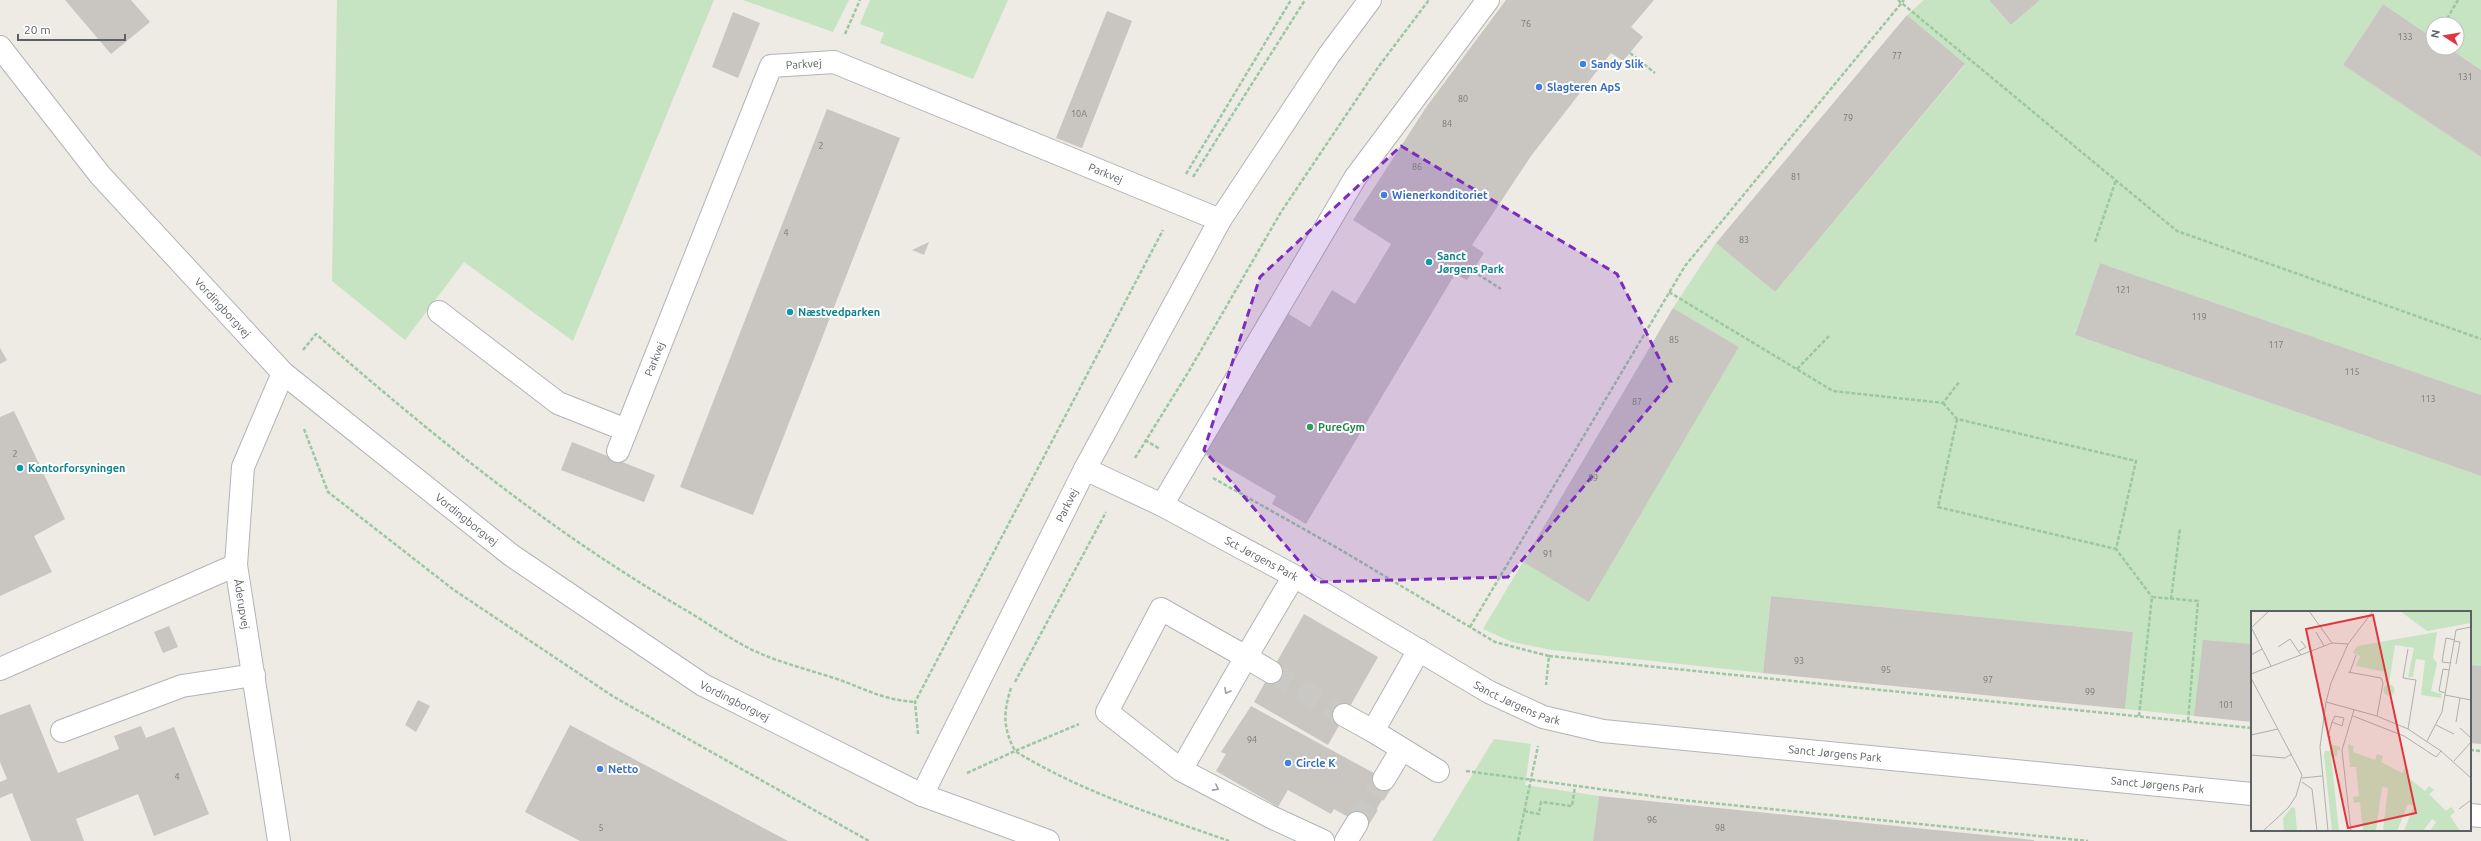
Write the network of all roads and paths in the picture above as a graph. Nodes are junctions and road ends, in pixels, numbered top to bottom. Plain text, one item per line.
1 (860, 0) edge
2 (1292, 0) edge
3 (1305, 0) edge
4 (1370, 0) edge
5 (1429, 0) edge
6 (1488, 0) edge
7 (1898, 0) edge
8 (1904, 0) edge
9 (2458, 0) edge
10 (1901, 2) junction
11 (2449, 16) edge
12 (0, 47) edge
13 (1630, 53) dead end
14 (834, 62) junction
15 (1655, 73) dead end
16 (2116, 180) junction
17 (1174, 201) junction
18 (1220, 220) junction
19 (2095, 242) dead end
20 (1473, 271) dead end
21 (1501, 288) dead end
22 (1669, 292) junction
23 (439, 312) dead end
24 (1829, 336) dead end
25 (2481, 339) edge
26 (1797, 369) junction
27 (283, 373) junction
28 (1960, 381) dead end
29 (1944, 403) junction
30 (1957, 419) junction
31 (303, 425) dead end
32 (626, 430) junction
33 (1145, 440) junction
34 (618, 451) dead end
35 (1187, 463) junction
36 (1085, 469) junction
37 (1120, 486) junction
38 (1162, 505) junction
39 (2180, 529) dead end
40 (2116, 549) junction
41 (236, 565) junction
42 (1294, 576) junction
43 (2152, 597) junction
44 (2171, 599) junction
45 (1470, 627) junction
46 (1426, 655) junction
47 (1549, 656) junction
48 (1246, 657) junction
49 (0, 669) edge
50 (1271, 672) tunnel mouth
51 (254, 675) junction
52 (1107, 712) junction
53 (1344, 715) tunnel mouth
54 (2139, 716) junction
55 (1543, 717) junction
56 (2188, 721) junction
57 (2251, 728) edge
58 (62, 731) dead end
59 (1372, 731) junction
60 (1402, 749) junction
61 (2471, 750) edge
62 (1015, 751) junction
63 (2481, 751) edge
64 (1181, 770) junction
65 (1438, 771) joint
66 (965, 774) dead end
67 (1384, 779) tunnel mouth
68 (1532, 780) junction
69 (1575, 786) junction
70 (2251, 794) edge
71 (922, 795) junction
72 (1524, 811) junction
73 (2471, 815) edge
74 (2481, 816) edge
75 (2075, 840) edge
76 (279, 841) edge
77 (869, 841) edge
78 (1048, 841) edge
79 (1229, 841) edge
80 (1323, 841) edge
81 (1518, 841) edge
82 (2088, 841) edge

1 - 14 path
2 - 17 path
3 - 17 path
4 - 18 street, Parkvej
5 - 33 path
6 - 35 street
7 - 10 path
8 - 10 path
9 - 11 path
10 - 16 path
10 - 22 path
12 - 27 street, Vordingborgvej
13 - 15 path
14 - 17 street, Parkvej
14 - 32 street, Parkvej
16 - 19 path
16 - 25 path
17 - 18 street, Parkvej
17 - 27 path
18 - 36 street, Parkvej
20 - 21 path
22 - 26 path
22 - 45 path
23 - 32 street
24 - 26 path
26 - 29 path
27 - 41 street, Åderupvej
27 - 71 street, Vordingborgvej
28 - 29 path
29 - 30 path
30 - 40 path
30 - 40 path
31 - 77 path
32 - 34 street, Parkvej
33 - 35 path
33 - 37 path
35 - 38 street
35 - 45 path
36 - 37 street, Sct Jørgens Park
36 - 71 street, Parkvej
37 - 38 street, Sct Jørgens Park
37 - 62 path
38 - 42 street, Sct Jørgens Park
39 - 44 path
40 - 43 path
41 - 49 street
41 - 51 street, Åderupvej
42 - 46 street, Sct Jørgens Park
42 - 48 street
43 - 44 path
43 - 54 path
44 - 56 path
45 - 47 path
46 - 55 street, Sanct Jørgens Park
46 - 59 street
47 - 54 path
47 - 55 path
48 - 50 street
48 - 52 street
48 -> 64 street
51 - 58 street
51 - 76 street, Åderupvej
52 - 62 path
52 - 64 street
53 - 59 street
54 - 56 path
55 - 68 path
55 - 70 street, Sanct Jørgens Park
56 - 57 path
59 - 60 street
60 - 65 street
60 - 67 street
61 - 63 path
62 - 66 path
62 - 79 path
64 -> 80 street
65 - 68 path
68 - 69 path
68 - 72 path
69 - 72 path
69 - 75 path
71 - 78 street, Vordingborgvej
72 - 81 path
73 - 74 street
75 - 82 path

